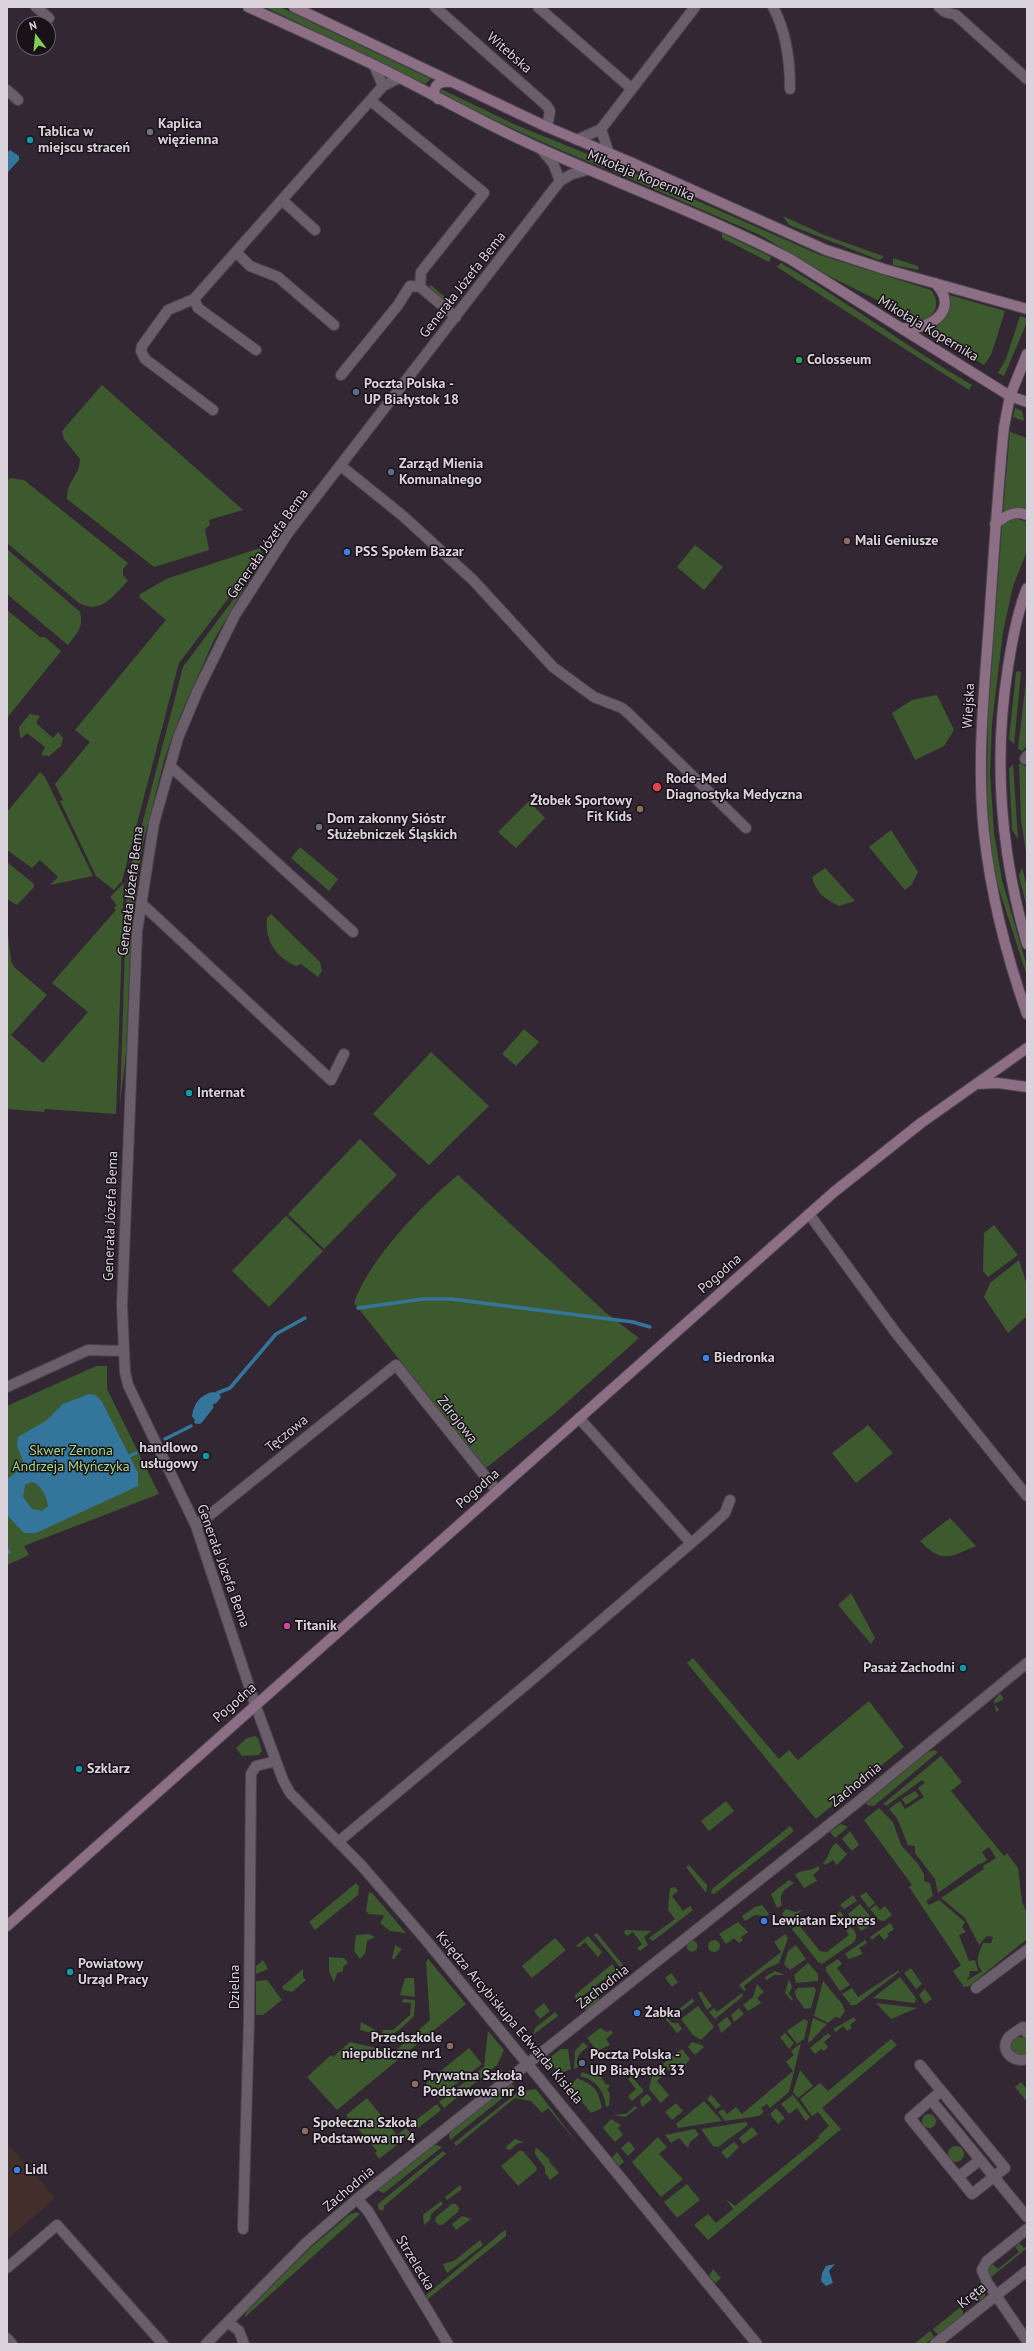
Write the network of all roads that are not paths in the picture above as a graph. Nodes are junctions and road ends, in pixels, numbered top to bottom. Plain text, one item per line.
1 (36, 7) edge
2 (248, 7) edge
3 (294, 7) edge
4 (436, 7) edge
5 (538, 7) edge
6 (695, 7) edge
7 (773, 7) edge
8 (939, 7) edge
9 (46, 16) edge
10 (374, 65) junction
11 (399, 78) junction
12 (1027, 79) edge
13 (454, 82) junction
14 (383, 86) junction
15 (632, 89) junction
16 (790, 89) dead end
17 (7, 90) edge
18 (438, 99) junction
19 (18, 100) dead end
20 (371, 101) junction
21 (547, 127) junction
22 (601, 128) junction
23 (577, 140) junction
24 (541, 149) junction
25 (609, 154) junction
26 (588, 170) junction
27 (560, 181) junction
28 (282, 200) junction
29 (315, 230) dead end
30 (236, 252) junction
31 (935, 283) junction
32 (420, 287) junction
33 (194, 299) junction
34 (1027, 309) edge
35 (456, 317) junction
36 (334, 325) dead end
37 (897, 327) junction
38 (256, 350) dead end
39 (1027, 354) edge
40 (341, 374) dead end
41 (1010, 396) junction
42 (1027, 402) edge
43 (213, 410) dead end
44 (342, 466) junction
45 (1027, 515) edge
46 (995, 524) junction
47 (1027, 588) edge
48 (170, 766) junction
49 (746, 828) dead end
50 (140, 903) junction
51 (353, 932) dead end
52 (1027, 944) edge
53 (1027, 1014) edge
54 (1027, 1048) edge
55 (344, 1054) dead end
56 (976, 1084) junction
57 (1027, 1087) edge
58 (809, 1214) junction
59 (124, 1351) junction
60 (396, 1365) joint
61 (7, 1388) edge
62 (579, 1418) junction
63 (497, 1491) junction
64 (1027, 1496) edge
65 (730, 1500) dead end
66 (196, 1526) junction
67 (691, 1543) junction
68 (1027, 1663) edge
69 (255, 1704) junction
70 (276, 1761) junction
71 (338, 1842) junction
72 (7, 1926) edge
73 (1027, 1950) edge
74 (976, 1988) dead end
75 (1027, 2033) edge
76 (1027, 2059) edge
77 (528, 2063) junction
78 (920, 2065) dead end
79 (941, 2091) junction
80 (931, 2100) junction
81 (980, 2160) junction
82 (958, 2177) junction
83 (994, 2177) junction
84 (357, 2199) junction
85 (1027, 2217) edge
86 (243, 2229) dead end
87 (1027, 2229) edge
88 (7, 2268) edge
89 (1027, 2271) edge
90 (997, 2294) junction
91 (228, 2322) junction
92 (7, 2338) edge
93 (1027, 2340) edge
94 (12, 2344) edge
95 (163, 2344) edge
96 (206, 2344) edge
97 (244, 2344) edge
98 (448, 2344) edge
99 (758, 2344) edge
100 (935, 2344) edge

1 - 9 street
2 - 10 main road, Mikołaja Kopernika
3 - 13 main road, Mikołaja Kopernika
4 - 21 street, Witebska
5 - 15 street
6 - 15 street
7 - 16 street
8 - 12 street
10 - 11 main road, Mikołaja Kopernika
10 - 14 street
11 - 14 street
11 - 18 main road, Mikołaja Kopernika
13 - 18 main road
13 - 21 main road, Mikołaja Kopernika
14 - 20 street
15 - 22 street
17 - 19 street
18 - 24 main road, Mikołaja Kopernika
20 - 28 street
20 - 32 street
21 - 23 main road, Mikołaja Kopernika
22 - 23 street
22 - 25 street
23 - 25 main road, Mikołaja Kopernika
24 - 26 main road, Mikołaja Kopernika
24 - 27 street
25 - 31 main road, Mikołaja Kopernika
26 - 27 street, Generała Józefa Bema
26 - 37 main road, Mikołaja Kopernika
27 - 35 street, Generała Józefa Bema
28 - 29 street
28 - 30 street
30 - 33 street
30 - 36 street
31 - 34 main road, Mikołaja Kopernika
31 - 37 main road
32 - 35 street
32 - 40 street
33 - 38 street
33 - 43 street
35 - 44 street, Generała Józefa Bema
37 - 41 main road, Mikołaja Kopernika
39 - 41 main road, Wiejska
41 - 42 main road, Mikołaja Kopernika
41 - 46 main road, Wiejska
44 - 48 street, Generała Józefa Bema
44 - 49 street
45 - 46 main road
46 - 53 main road, Wiejska
47 - 52 main road
48 - 50 street, Generała Józefa Bema
48 - 51 street
50 - 55 street
50 - 59 street, Generała Józefa Bema
54 - 56 main road, Pogodna
56 - 57 main road
56 - 58 main road, Pogodna
58 - 62 main road, Pogodna
58 - 64 street
59 - 61 street
59 - 66 street, Generała Józefa Bema
60 - 63 street, Zdrojowa
60 - 66 street, Tęczowa
62 - 63 main road, Pogodna
62 - 67 street
63 - 69 main road, Pogodna
65 - 67 street
66 - 69 street, Generała Józefa Bema
67 - 71 street
68 - 77 street, Zachodnia
69 - 70 street, Księdza Arcybiskupa Edwarda Kisiela
69 - 72 main road, Pogodna
70 - 71 street, Księdza Arcybiskupa Edwarda Kisiela
70 - 86 street, Dzielna
71 - 77 street, Księdza Arcybiskupa Edwarda Kisiela
73 - 74 street
75 - 76 street
77 - 84 street, Zachodnia
77 - 99 street, Księdza Arcybiskupa Edwarda Kisiela
78 - 79 street
79 - 80 street
79 - 83 street
80 - 81 street
80 - 82 street
81 - 82 street
81 - 83 street
82 - 83 street
83 - 85 street
84 - 91 street, Zachodnia
84 - 98 street, Strzelecka
87 - 90 street
88 - 95 street
89 - 90 street, Kręta
90 - 93 street
90 - 100 street, Kręta
91 - 96 street, Zachodnia
91 - 97 street
92 - 94 street

